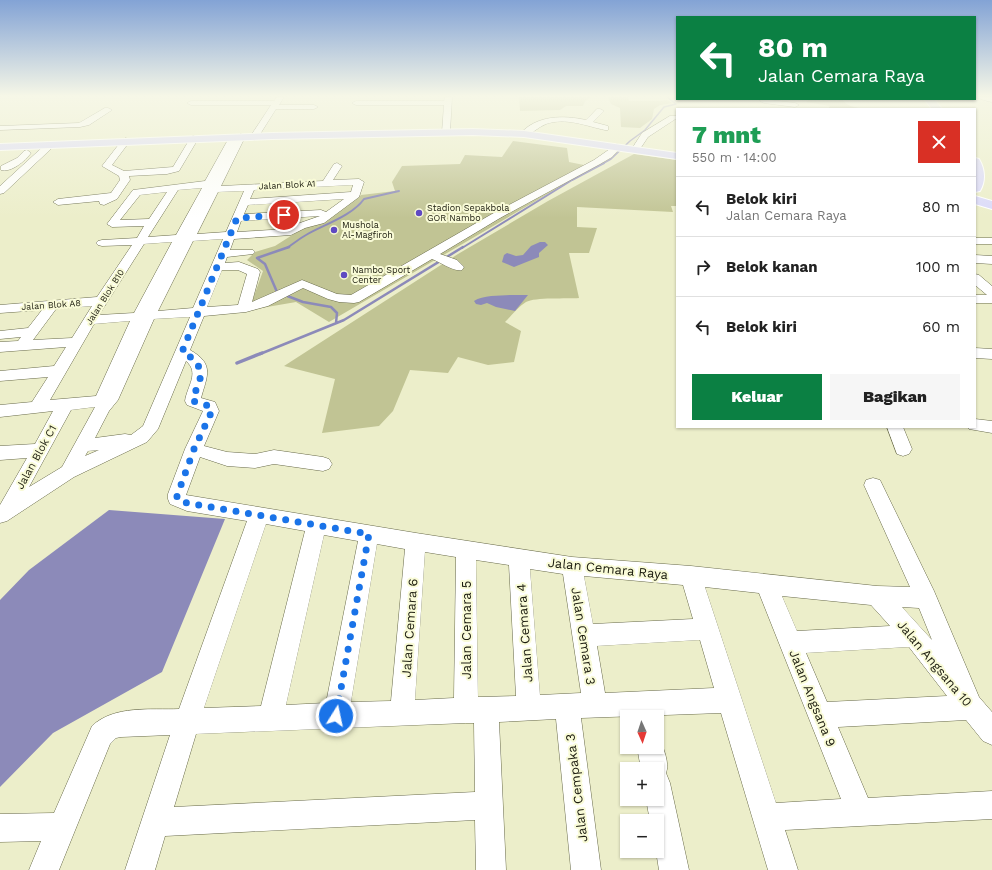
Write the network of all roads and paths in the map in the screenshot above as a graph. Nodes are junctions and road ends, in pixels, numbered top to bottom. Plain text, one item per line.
1 (237, 138) junction
2 (244, 138) edge
3 (550, 138) edge
4 (643, 138) edge
5 (194, 139) junction
6 (126, 141) junction
7 (50, 145) junction
8 (36, 146) junction
9 (0, 147) edge
10 (619, 147) junction
11 (635, 150) junction
12 (676, 156) edge
13 (337, 166) dead end
14 (977, 166) edge
15 (4, 168) dead end
16 (991, 169) edge
17 (123, 174) junction
18 (327, 183) junction
19 (976, 184) edge
20 (213, 185) junction
21 (175, 187) junction
22 (250, 187) junction
23 (0, 191) edge
24 (355, 195) junction
25 (976, 200) edge
26 (58, 202) dead end
27 (244, 202) junction
28 (976, 204) edge
29 (992, 205) edge
30 (992, 208) edge
31 (332, 213) junction
32 (237, 218) junction
33 (153, 222) junction
34 (230, 235) junction
35 (185, 238) junction
36 (141, 241) junction
37 (976, 241) edge
38 (991, 241) dead end
39 (102, 243) dead end
40 (249, 252) dead end
41 (222, 254) junction
42 (976, 259) edge
43 (992, 260) edge
44 (217, 267) junction
45 (976, 279) edge
46 (992, 293) edge
47 (976, 299) edge
48 (992, 299) edge
49 (101, 301) junction
50 (52, 305) junction
51 (244, 307) junction
52 (0, 309) edge
53 (198, 312) junction
54 (144, 316) junction
55 (90, 320) junction
56 (32, 332) junction
57 (0, 335) edge
58 (76, 342) junction
59 (22, 346) junction
60 (0, 347) edge
61 (182, 352) junction
62 (59, 371) junction
63 (0, 376) edge
64 (104, 403) junction
65 (65, 405) junction
66 (36, 408) junction
67 (0, 411) edge
68 (976, 425) edge
69 (992, 427) edge
70 (896, 428) edge
71 (141, 438) junction
72 (81, 446) junction
73 (194, 449) junction
74 (903, 449) dead end
75 (40, 450) junction
76 (0, 453) edge
77 (323, 464) dead end
78 (68, 472) junction
79 (874, 485) dead end
80 (5, 504) edge
81 (260, 515) junction
82 (316, 525) junction
83 (369, 534) junction
84 (416, 542) junction
85 (466, 550) junction
86 (519, 558) junction
87 (572, 566) junction
88 (691, 576) junction
89 (766, 584) junction
90 (877, 596) junction
91 (926, 598) junction
92 (708, 629) junction
93 (584, 636) junction
94 (914, 636) junction
95 (790, 643) junction
96 (730, 700) junction
97 (595, 706) junction
98 (567, 707) junction
99 (971, 707) junction
100 (529, 708) junction
101 (476, 710) junction
102 (643, 710) edge
103 (402, 713) junction
104 (820, 715) junction
105 (336, 716) junction
106 (271, 718) junction
107 (187, 722) junction
108 (992, 732) edge
109 (489, 805) junction
110 (992, 805) edge
111 (661, 806) edge
112 (860, 812) junction
113 (766, 817) junction
114 (155, 822) junction
115 (62, 827) junction
116 (0, 828) edge
117 (44, 870) edge
118 (140, 870) edge
119 (491, 870) edge
120 (586, 870) edge
121 (674, 870) edge
122 (783, 870) edge

1 - 2 main road
1 - 5 main road
1 - 20 street
3 - 10 main road
4 - 11 street
5 - 6 main road
5 - 17 street
6 - 7 main road
6 - 17 street
7 - 8 main road
7 - 23 street
8 - 9 main road
8 - 15 street
10 - 11 main road
10 - 51 street
11 - 12 main road
13 - 18 street
14 - 16 main road
14 - 19 main road
17 - 26 street
18 - 22 street, Jalan Blok A1
18 - 24 street, Jalan Blok A1
20 - 21 street, Jalan Blok A1
20 - 22 street, Jalan Blok A1
20 - 35 street
21 - 33 street, Jalan Blok B10
21 - 33 street, Jalan Blok A1
22 - 27 street
24 - 27 street
24 - 31 street
25 - 29 main road
27 - 32 street
28 - 30 main road
31 - 32 street
31 - 34 street
32 - 34 street
33 - 36 street, Jalan Blok B10
34 - 35 street
34 - 41 street
35 - 36 street
35 - 54 street
36 - 39 street
36 - 49 street, Jalan Blok B10
37 - 38 street
40 - 41 street
41 - 44 street
42 - 43 street
44 - 51 street
44 - 53 street
45 - 46 street
47 - 48 street
49 - 50 street, Jalan Blok A8
49 - 55 street, Jalan Blok B10
50 - 52 street, Jalan Blok A8
50 - 56 street
51 - 53 street
53 - 54 street
53 - 61 street
54 - 55 street
54 - 64 street
55 - 58 street, Jalan Blok B10
56 - 57 street
56 - 59 street
58 - 59 street
58 - 62 street, Jalan Blok B10
59 - 60 street
61 - 71 street
61 - 73 street
62 - 63 street
62 - 66 street, Jalan Blok B10
64 - 65 street
64 - 72 street
65 - 66 street
65 - 75 street, Jalan Blok C1
66 - 67 street
68 - 69 street
70 - 74 street
71 - 72 street
71 - 78 street
72 - 78 street
73 - 77 street
73 - 81 street, Jalan Cemara Raya
75 - 76 street
75 - 80 street, Jalan Blok C1
78 - 80 street
79 - 91 street
81 - 82 street, Jalan Cemara Raya
81 - 107 street
82 - 83 street, Jalan Cemara Raya
82 - 106 street
83 - 84 street, Jalan Cemara Raya
83 - 105 street
84 - 85 street, Jalan Cemara Raya
84 - 103 street, Jalan Cemara 6
85 - 86 street, Jalan Cemara Raya
85 - 101 street, Jalan Cemara 5
86 - 87 street, Jalan Cemara Raya
86 - 100 street, Jalan Cemara 4
87 - 88 street, Jalan Cemara Raya
87 - 93 street, Jalan Cemara 3
88 - 89 street, Jalan Cemara Raya
88 - 92 street
89 - 90 street, Jalan Cemara Raya
89 - 95 street, Jalan Angsana 9
90 - 91 street, Jalan Cemara Raya
90 - 94 street, Jalan Angsana 10
91 - 99 street
92 - 93 street
92 - 96 street
93 - 97 street, Jalan Cemara 3
94 - 95 street
94 - 99 street, Jalan Angsana 10
95 - 104 street, Jalan Angsana 9
96 - 102 street
96 - 113 street
97 - 98 street
97 - 102 street
98 - 100 street
98 - 120 street, Jalan Cempaka 3
99 - 104 street
99 - 108 street, Jalan Angsana 10
100 - 101 street
101 - 103 street
101 - 109 street, Jalan Cemara 5
103 - 105 street
104 - 112 street, Jalan Angsana 9
105 - 106 street
106 - 107 street
107 - 114 street
107 - 115 street
109 - 114 street
109 - 119 street, Jalan Cemara 5
110 - 112 street
111 - 121 street
112 - 113 street
113 - 122 street
114 - 118 street
115 - 116 street
115 - 117 street

